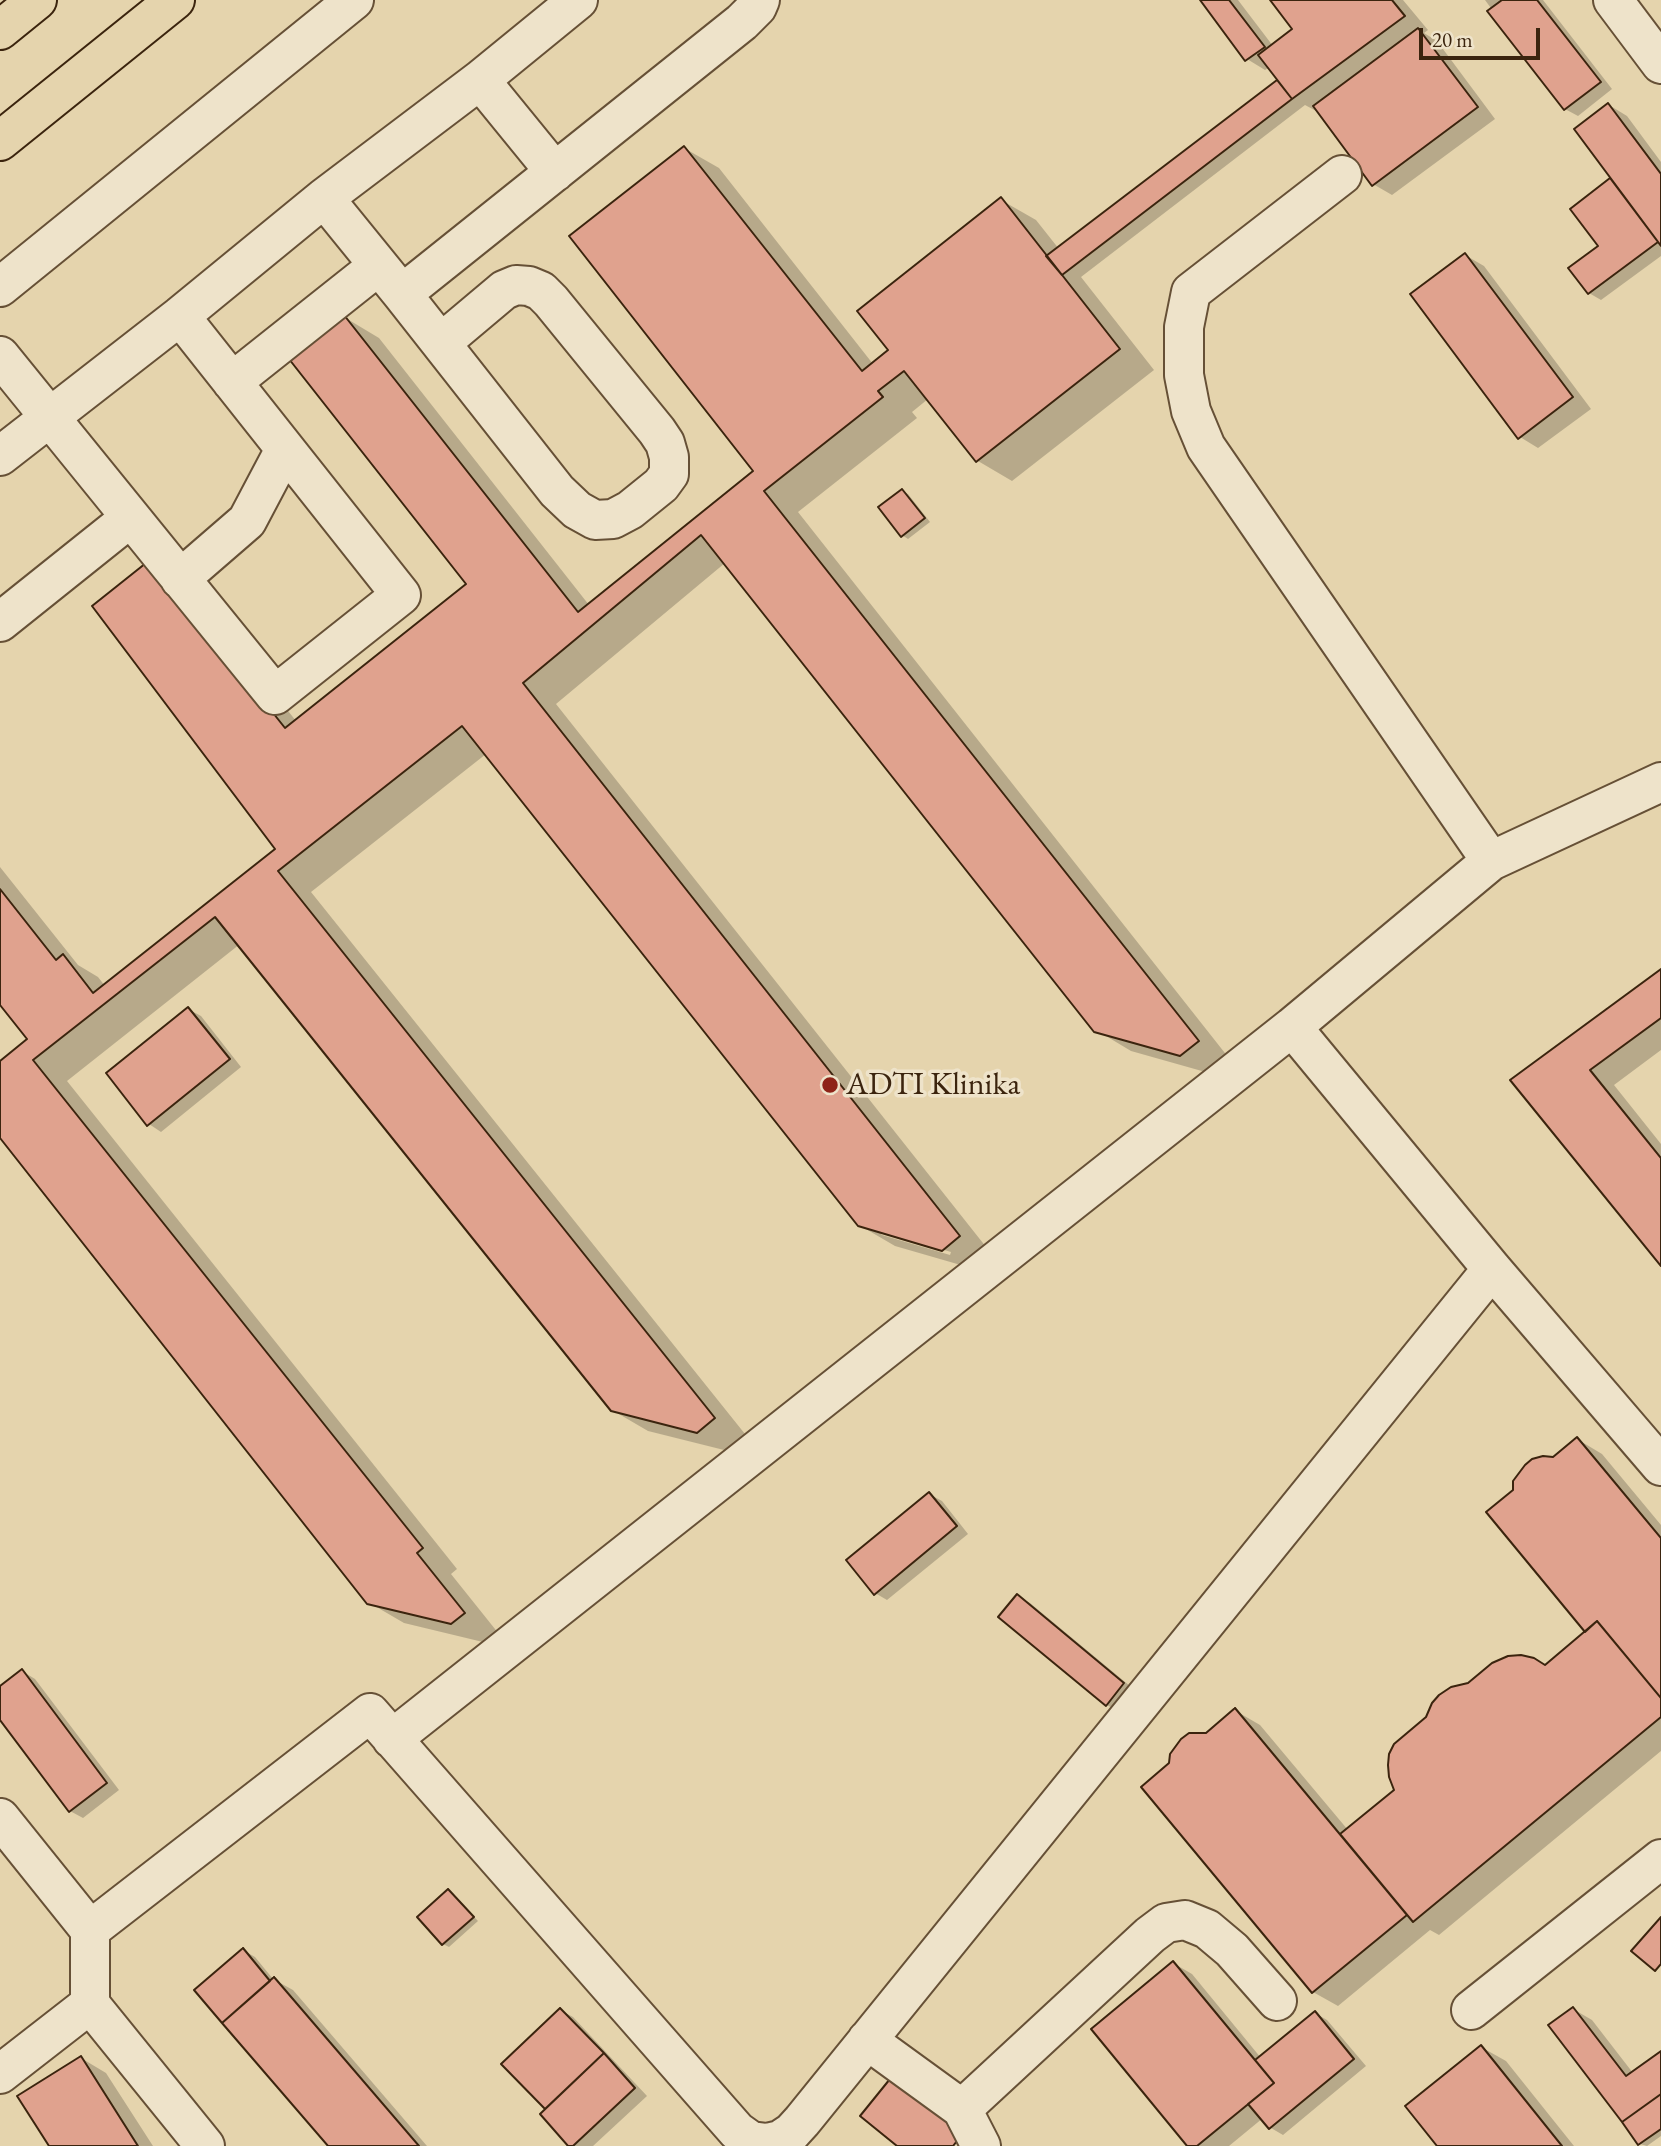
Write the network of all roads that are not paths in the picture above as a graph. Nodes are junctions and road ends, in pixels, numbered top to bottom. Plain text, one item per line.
1 (37, 0) edge
2 (174, 0) edge
3 (354, 0) edge
4 (578, 0) edge
5 (760, 0) edge
6 (1613, 0) edge
7 (0, 30) edge
8 (1661, 64) edge
9 (480, 80) junction
10 (0, 141) edge
11 (555, 172) junction
12 (1342, 175) dead end
13 (324, 198) junction
14 (378, 265) junction
15 (0, 287) edge
16 (402, 294) junction
17 (180, 316) junction
18 (441, 343) junction
19 (0, 356) edge
20 (232, 382) junction
21 (50, 417) junction
22 (285, 449) junction
23 (0, 456) edge
24 (130, 518) junction
25 (180, 579) junction
26 (0, 622) edge
27 (1661, 782) edge
28 (1491, 861) junction
29 (1292, 1027) junction
30 (1492, 1269) junction
31 (1661, 1466) edge
32 (392, 1739) junction
33 (0, 1818) edge
34 (1661, 1859) edge
35 (90, 1930) junction
36 (1277, 2001) dead end
37 (90, 2004) junction
38 (1471, 2010) dead end
39 (867, 2040) junction
40 (0, 2074) edge
41 (962, 2109) junction
42 (205, 2146) edge
43 (981, 2146) edge

1 - 7 main road
2 - 10 main road
3 - 15 lane
4 - 9 lane
5 - 11 lane
6 - 8 lane
9 - 11 lane
9 - 13 lane
11 - 16 lane
12 - 28 lane
13 - 14 lane
13 - 17 lane
14 - 16 lane
14 - 20 lane
16 - 18 lane
17 - 20 lane
17 - 21 lane
18 - 18 lane
19 - 21 lane
20 - 22 lane
21 - 23 lane
21 - 24 lane
22 - 25 lane
22 - 25 lane
24 - 25 lane
24 - 26 lane
27 - 28 lane
28 - 29 lane
29 - 30 lane
29 - 32 lane
30 - 31 lane
30 - 39 lane
32 - 35 lane
32 - 39 lane
33 - 35 lane
34 - 38 lane
35 - 37 lane
36 - 41 lane
37 - 40 lane
37 - 42 lane
39 - 41 lane
41 - 43 lane

